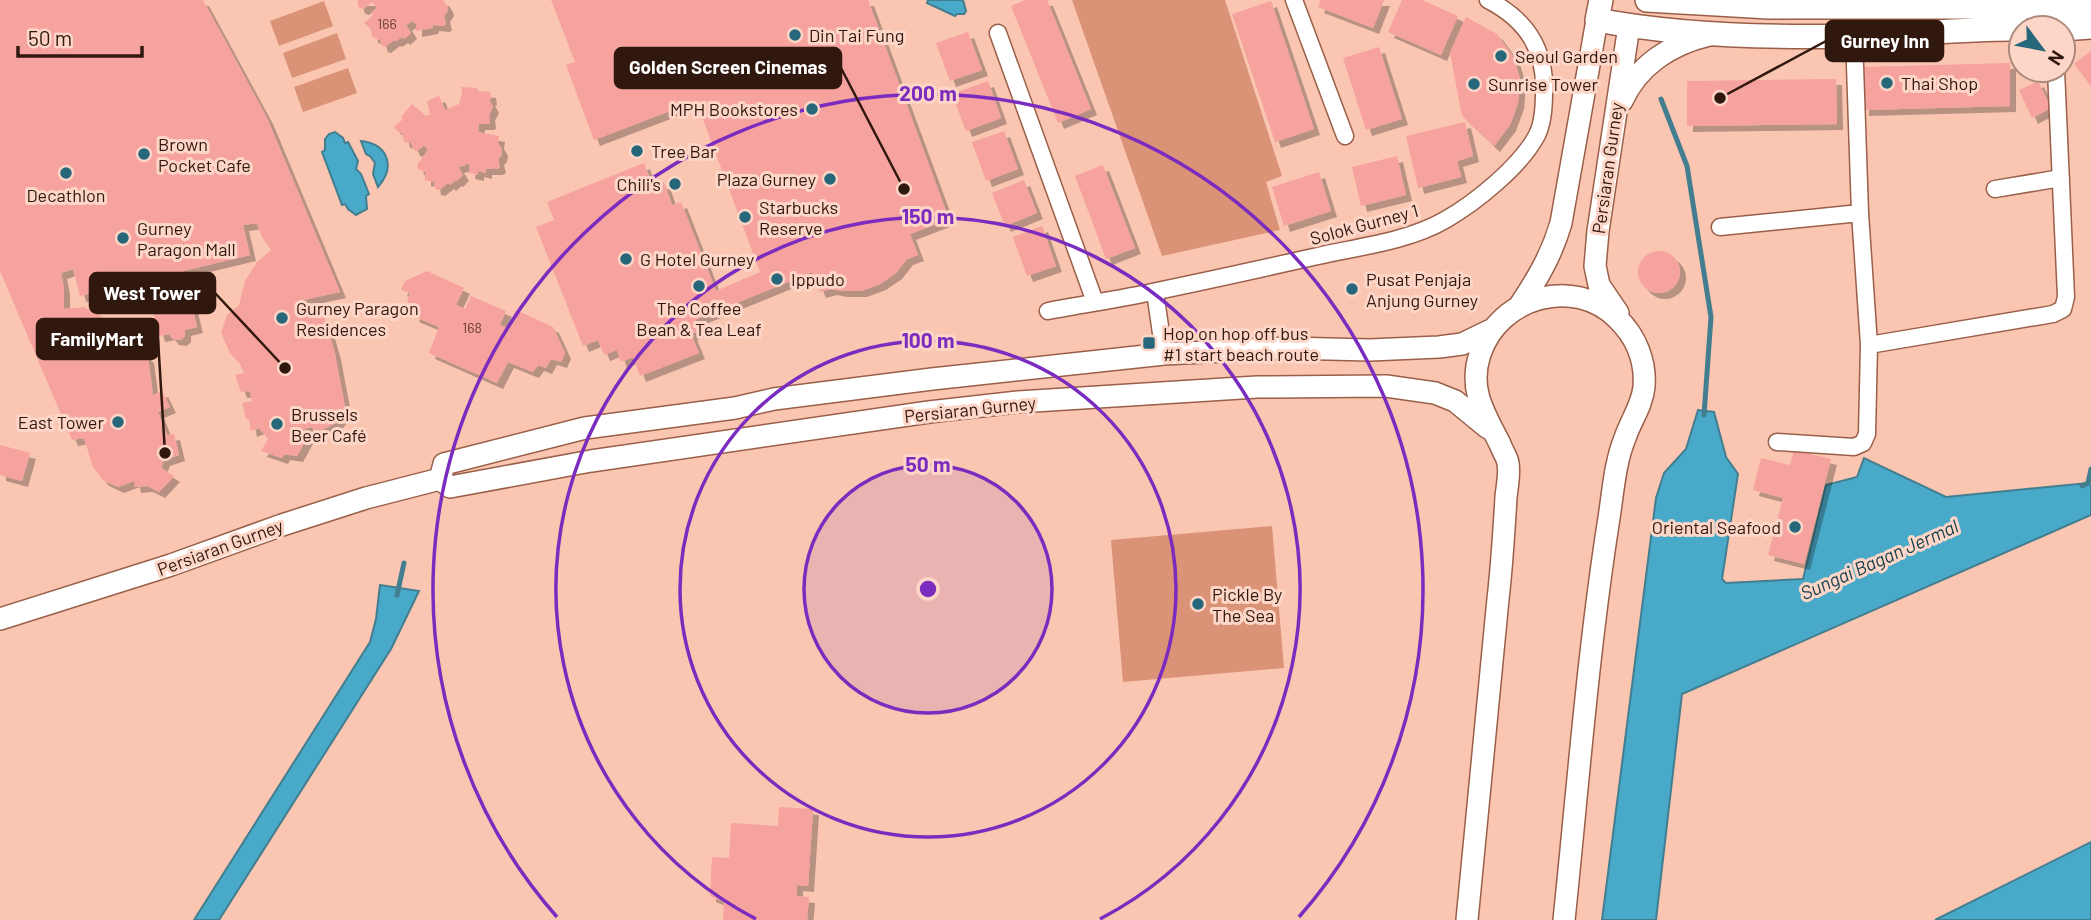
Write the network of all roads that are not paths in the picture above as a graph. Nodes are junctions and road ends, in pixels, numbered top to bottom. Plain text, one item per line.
1 (1294, 0) edge
2 (1489, 0) edge
3 (1633, 0) edge
4 (1647, 0) edge
5 (1710, 2) edge
6 (1847, 3) edge
7 (1921, 4) edge
8 (2091, 7) edge
9 (1599, 10) edge
10 (1629, 26) junction
11 (2007, 29) edge
12 (998, 33) dead end
13 (1715, 34) junction
14 (1854, 36) junction
15 (2057, 84) edge
16 (1615, 116) junction
17 (1345, 136) dead end
18 (2061, 178) junction
19 (1995, 188) dead end
20 (1860, 213) junction
21 (1720, 227) dead end
22 (1155, 292) junction
23 (1095, 302) junction
24 (1520, 305) junction
25 (1048, 311) dead end
26 (1628, 328) junction
27 (1491, 330) junction
28 (1869, 345) junction
29 (1164, 354) junction
30 (585, 428) junction
31 (1495, 434) junction
32 (1777, 442) dead end
33 (591, 461) junction
34 (440, 479) junction
35 (0, 619) edge
36 (1467, 920) edge
37 (1564, 920) edge

1 - 17 street
2 - 22 street, Solok Gurney 1
3 - 10 main road, Persiaran Gurney
4 - 5 main road
5 - 6 main road
6 - 7 main road
7 - 8 main road
9 - 10 main road
9 - 24 main road, Persiaran Gurney
10 - 13 main road
10 - 16 main road, Persiaran Gurney
11 - 14 main road
12 - 23 street
13 - 14 main road
13 - 16 main road
14 - 20 street
15 - 18 street
16 - 26 main road, Persiaran Gurney
18 - 19 street
18 - 28 street
20 - 21 street
20 - 28 street
22 - 23 street, Solok Gurney 1
22 - 29 street
23 - 25 street, Solok Gurney 1
24 - 26 main road
24 - 27 main road
26 - 37 main road, Persiaran Gurney
27 - 29 main road, Persiaran Gurney
27 - 31 main road
28 - 32 street
29 - 30 main road, Persiaran Gurney
30 - 33 main road
30 - 34 main road, Persiaran Gurney
31 - 33 main road, Persiaran Gurney
31 - 36 main road
33 - 34 main road, Persiaran Gurney
34 - 35 main road, Persiaran Gurney

